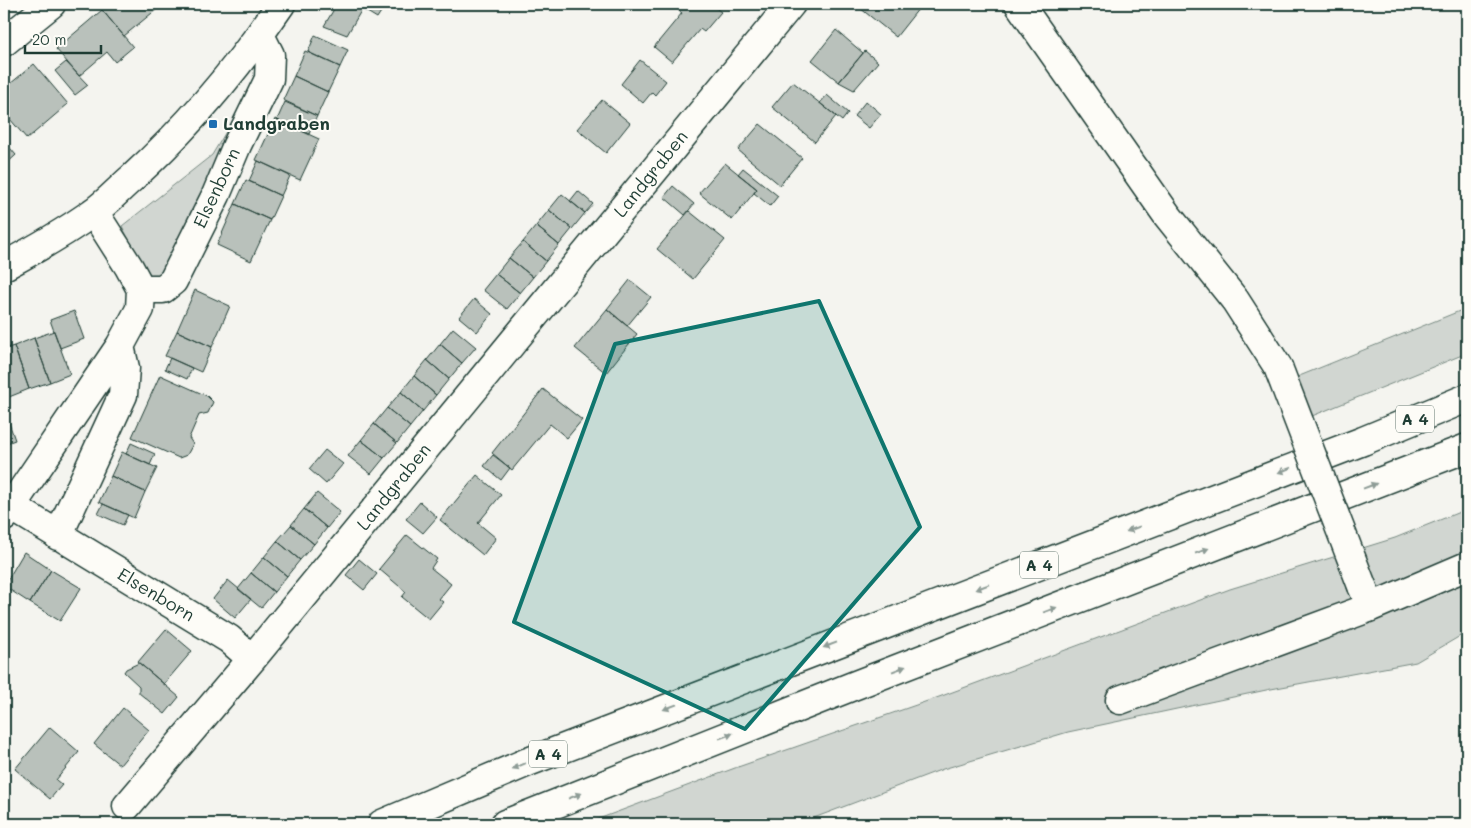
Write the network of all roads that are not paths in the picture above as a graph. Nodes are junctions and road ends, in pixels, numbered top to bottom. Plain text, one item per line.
1 (51, 4) edge
2 (281, 4) edge
3 (791, 4) edge
4 (1019, 4) edge
5 (260, 35) junction
6 (4, 42) edge
7 (94, 212) junction
8 (4, 266) edge
9 (141, 289) junction
10 (120, 346) junction
11 (1467, 381) edge
12 (1467, 398) edge
13 (1363, 440) junction
14 (1467, 448) edge
15 (8, 512) edge
16 (58, 536) junction
17 (1467, 566) edge
18 (1367, 596) junction
19 (252, 659) junction
20 (1120, 700) dead end
21 (127, 806) dead end
22 (382, 824) edge
23 (505, 824) edge

1 - 6 main road
2 - 5 main road
3 - 19 main road, Landgraben
4 - 18 main road, bridge
5 - 7 main road
5 - 9 main road, Elsenborn
7 - 8 main road
7 - 9 main road
9 - 10 main road, Elsenborn
10 - 15 main road, Elsenborn
10 - 16 main road
11 - 13 main road
12 - 13 main road, A 4
13 -> 22 main road, A 4
23 -> 14 main road
15 - 16 main road, Elsenborn
16 - 19 main road, Elsenborn
17 - 18 main road
18 - 20 main road
19 - 21 main road, Landgraben

